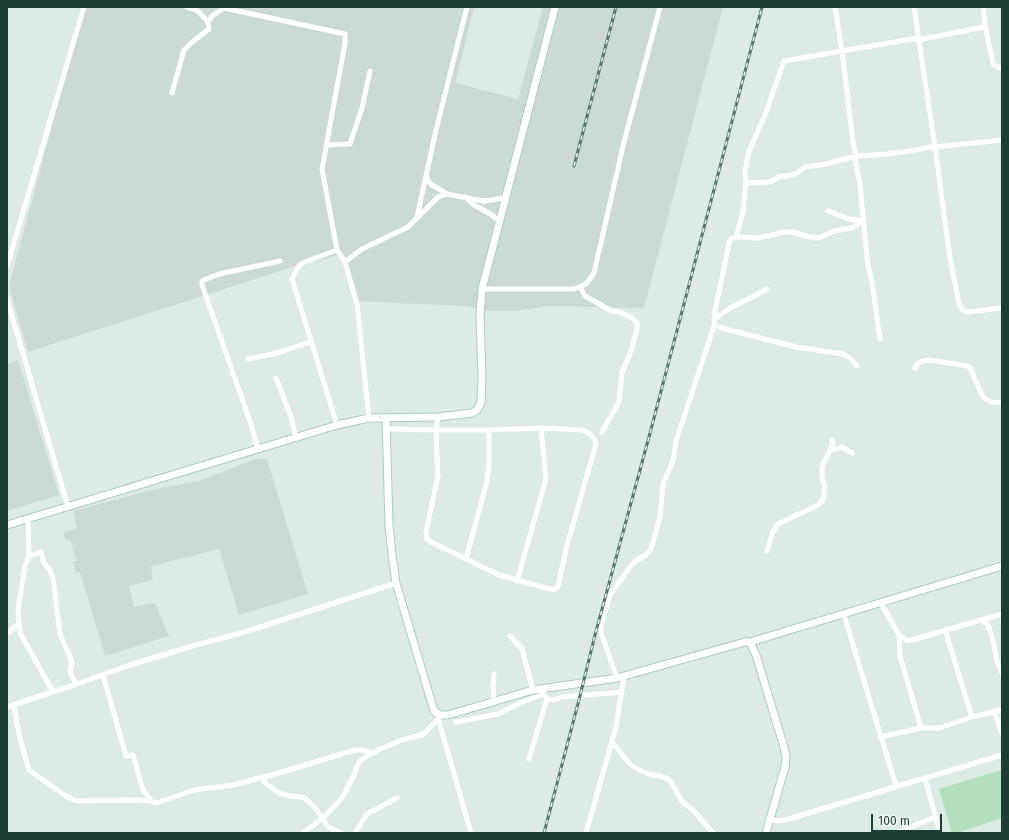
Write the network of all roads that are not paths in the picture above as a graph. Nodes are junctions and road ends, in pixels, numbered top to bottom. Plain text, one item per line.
1 (84, 7) edge
2 (186, 7) edge
3 (467, 7) edge
4 (555, 7) edge
5 (660, 7) edge
6 (835, 7) edge
7 (914, 7) edge
8 (983, 7) edge
9 (208, 22) junction
10 (985, 24) junction
11 (918, 39) junction
12 (842, 51) junction
13 (1002, 69) edge
14 (370, 71) dead end
15 (172, 93) dead end
16 (1002, 140) edge
17 (327, 145) junction
18 (935, 147) junction
19 (856, 156) junction
20 (426, 174) junction
21 (746, 183) junction
22 (447, 194) junction
23 (464, 196) junction
24 (506, 198) junction
25 (828, 211) dead end
26 (417, 217) junction
27 (863, 221) junction
28 (500, 222) junction
29 (736, 237) junction
30 (337, 250) junction
31 (280, 261) dead end
32 (345, 262) junction
33 (7, 266) edge
34 (580, 287) junction
35 (482, 289) junction
36 (766, 289) dead end
37 (7, 299) edge
38 (1002, 308) edge
39 (714, 319) junction
40 (714, 326) junction
41 (880, 339) dead end
42 (310, 342) junction
43 (248, 359) dead end
44 (857, 366) dead end
45 (915, 368) dead end
46 (276, 378) dead end
47 (1002, 403) edge
48 (438, 417) junction
49 (369, 418) junction
50 (386, 418) junction
51 (337, 425) junction
52 (541, 428) junction
53 (387, 429) junction
54 (436, 430) junction
55 (489, 430) junction
56 (602, 432) dead end
57 (296, 438) junction
58 (832, 440) dead end
59 (258, 449) junction
60 (830, 451) junction
61 (852, 453) dead end
62 (68, 507) junction
63 (28, 519) junction
64 (7, 525) edge
65 (767, 551) dead end
66 (29, 556) junction
67 (466, 559) junction
68 (1002, 566) edge
69 (517, 581) junction
70 (396, 583) junction
71 (881, 603) junction
72 (1002, 614) edge
73 (844, 615) junction
74 (981, 620) junction
75 (19, 623) junction
76 (945, 630) junction
77 (7, 634) edge
78 (899, 635) junction
79 (510, 636) dead end
80 (750, 642) junction
81 (1002, 673) edge
82 (494, 674) dead end
83 (103, 675) junction
84 (621, 677) junction
85 (77, 684) junction
86 (533, 690) junction
87 (53, 692) junction
88 (622, 692) junction
89 (547, 699) junction
90 (494, 701) junction
91 (14, 705) junction
92 (7, 707) edge
93 (1002, 710) edge
94 (995, 712) junction
95 (439, 717) junction
96 (972, 717) junction
97 (456, 722) dead end
98 (921, 728) junction
99 (1002, 734) edge
100 (880, 737) junction
101 (612, 742) junction
102 (371, 753) junction
103 (1002, 755) edge
104 (529, 759) dead end
105 (266, 776) junction
106 (925, 778) junction
107 (896, 786) junction
108 (397, 798) dead end
109 (151, 801) junction
110 (935, 817) junction
111 (323, 818) junction
112 (769, 819) junction
113 (303, 833) edge
114 (341, 833) edge
115 (356, 833) edge
116 (471, 833) edge
117 (586, 833) edge
118 (713, 833) edge
119 (766, 833) edge
120 (896, 833) edge
121 (940, 833) edge

1 - 33 street
2 - 9 street
3 - 20 street
4 - 24 street
5 - 34 street
6 - 12 street
7 - 11 street
8 - 10 street
9 - 15 street
9 - 17 street
10 - 11 street
10 - 13 street
11 - 12 street
11 - 18 street
12 - 19 street
12 - 21 street
14 - 17 street
16 - 18 street
17 - 30 street
18 - 19 street
18 - 38 street
19 - 21 street
19 - 27 street
20 - 22 street
20 - 26 street
21 - 29 street
22 - 23 street
22 - 26 street
23 - 24 street
23 - 28 street
24 - 28 street
25 - 27 street
26 - 32 street
27 - 29 street
27 - 41 street
28 - 35 street
29 - 39 street
30 - 32 street
30 - 42 street
31 - 59 street
32 - 49 street
34 - 35 street
34 - 56 street
35 - 48 street
36 - 39 street
37 - 62 street
39 - 40 street
40 - 44 street
40 - 84 street
42 - 43 street
42 - 51 street
45 - 47 street
46 - 57 street
48 - 50 street
48 - 54 street
49 - 50 street
49 - 51 street
50 - 53 street
51 - 57 street
52 - 55 street
52 - 69 street
52 - 69 street
53 - 54 street
53 - 70 street
54 - 55 street
54 - 67 street
55 - 67 street
57 - 59 street
58 - 60 street
59 - 62 street
60 - 61 street
60 - 65 street
62 - 63 street
63 - 64 street
63 - 66 street
66 - 75 street
66 - 85 street
67 - 69 street
68 - 71 street
70 - 83 street
70 - 95 street
71 - 73 street
71 - 78 street
72 - 74 street
73 - 80 street
73 - 100 street
74 - 76 street
74 - 81 street
75 - 77 street
75 - 87 street
76 - 78 street
76 - 96 street
78 - 98 street
79 - 86 street
80 - 84 street
80 - 112 street
82 - 90 street
83 - 85 street
83 - 109 street
84 - 86 street
84 - 88 street
85 - 87 street
86 - 90 street
87 - 91 street
88 - 89 street
88 - 101 street
89 - 97 street
89 - 104 street
90 - 95 street
91 - 92 street
91 - 109 street
93 - 94 street
94 - 96 street
94 - 99 street
95 - 102 street
95 - 116 street
96 - 98 street
98 - 100 street
100 - 107 street
101 - 117 street
101 - 118 street
102 - 105 street
102 - 111 street
103 - 106 street
105 - 109 street
105 - 111 street
106 - 107 street
106 - 110 street
107 - 112 street
108 - 115 street
110 - 120 street
110 - 121 street
111 - 113 street
111 - 114 street
112 - 119 street

